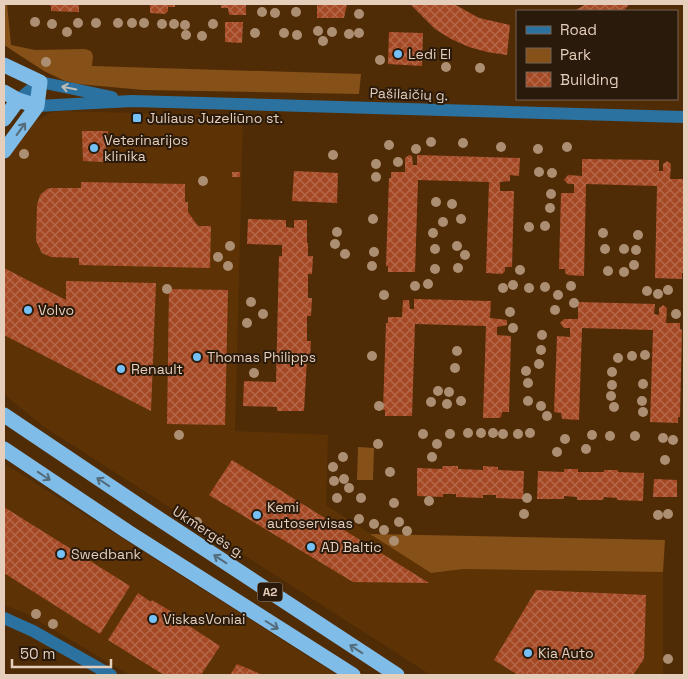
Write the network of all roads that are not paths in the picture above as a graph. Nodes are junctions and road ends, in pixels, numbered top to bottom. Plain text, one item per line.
1 (4, 65) edge
2 (40, 82) junction
3 (4, 92) edge
4 (18, 100) junction
5 (132, 101) junction
6 (37, 106) junction
7 (684, 117) edge
8 (4, 119) edge
9 (4, 151) edge
10 (4, 414) edge
11 (4, 449) edge
12 (4, 618) edge
13 (110, 675) edge
14 (352, 675) edge
15 (397, 675) edge

1 - 2 highway
2 - 4 street
5 -> 2 street, Pašilaičių g.
2 - 6 highway
3 - 4 highway
4 - 6 highway
4 - 8 highway
5 - 6 street, Pašilaičių g.
5 - 7 street, Pašilaičių g.
9 -> 6 highway
15 -> 10 highway, Ukmergės g. / A2
11 -> 14 highway, A2
12 - 13 street

